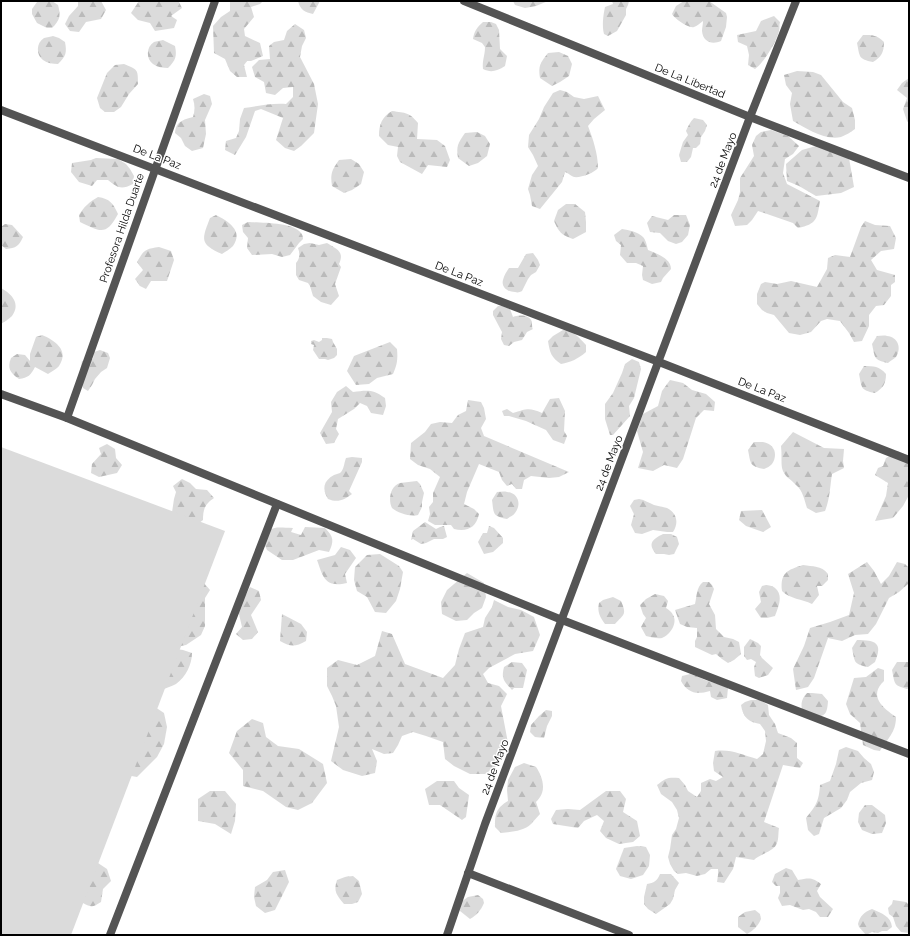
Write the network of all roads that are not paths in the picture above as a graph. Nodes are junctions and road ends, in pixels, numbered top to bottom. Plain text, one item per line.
1 (215, 1) edge
2 (464, 1) edge
3 (796, 1) edge
4 (1, 110) edge
5 (750, 117) junction
6 (155, 168) junction
7 (909, 178) edge
8 (659, 362) junction
9 (1, 394) edge
10 (66, 418) junction
11 (909, 460) edge
12 (277, 504) junction
13 (562, 620) junction
14 (909, 754) edge
15 (468, 873) junction
16 (110, 935) edge
17 (447, 935) edge
18 (629, 935) edge

1 - 6 street, Profesora Hilda Duarte
2 - 5 street, De La Libertad
3 - 5 street, 24 de Mayo
4 - 6 street, De La Paz
5 - 7 street, De La Libertad
5 - 8 street, 24 de Mayo
6 - 8 street, De La Paz
6 - 10 street, Profesora Hilda Duarte
8 - 11 street, De La Paz
8 - 13 street, 24 de Mayo
9 - 10 street
10 - 12 street
12 - 13 street
12 - 16 street
13 - 14 street
13 - 15 street, 24 de Mayo
15 - 17 street, 24 de Mayo
15 - 18 street

